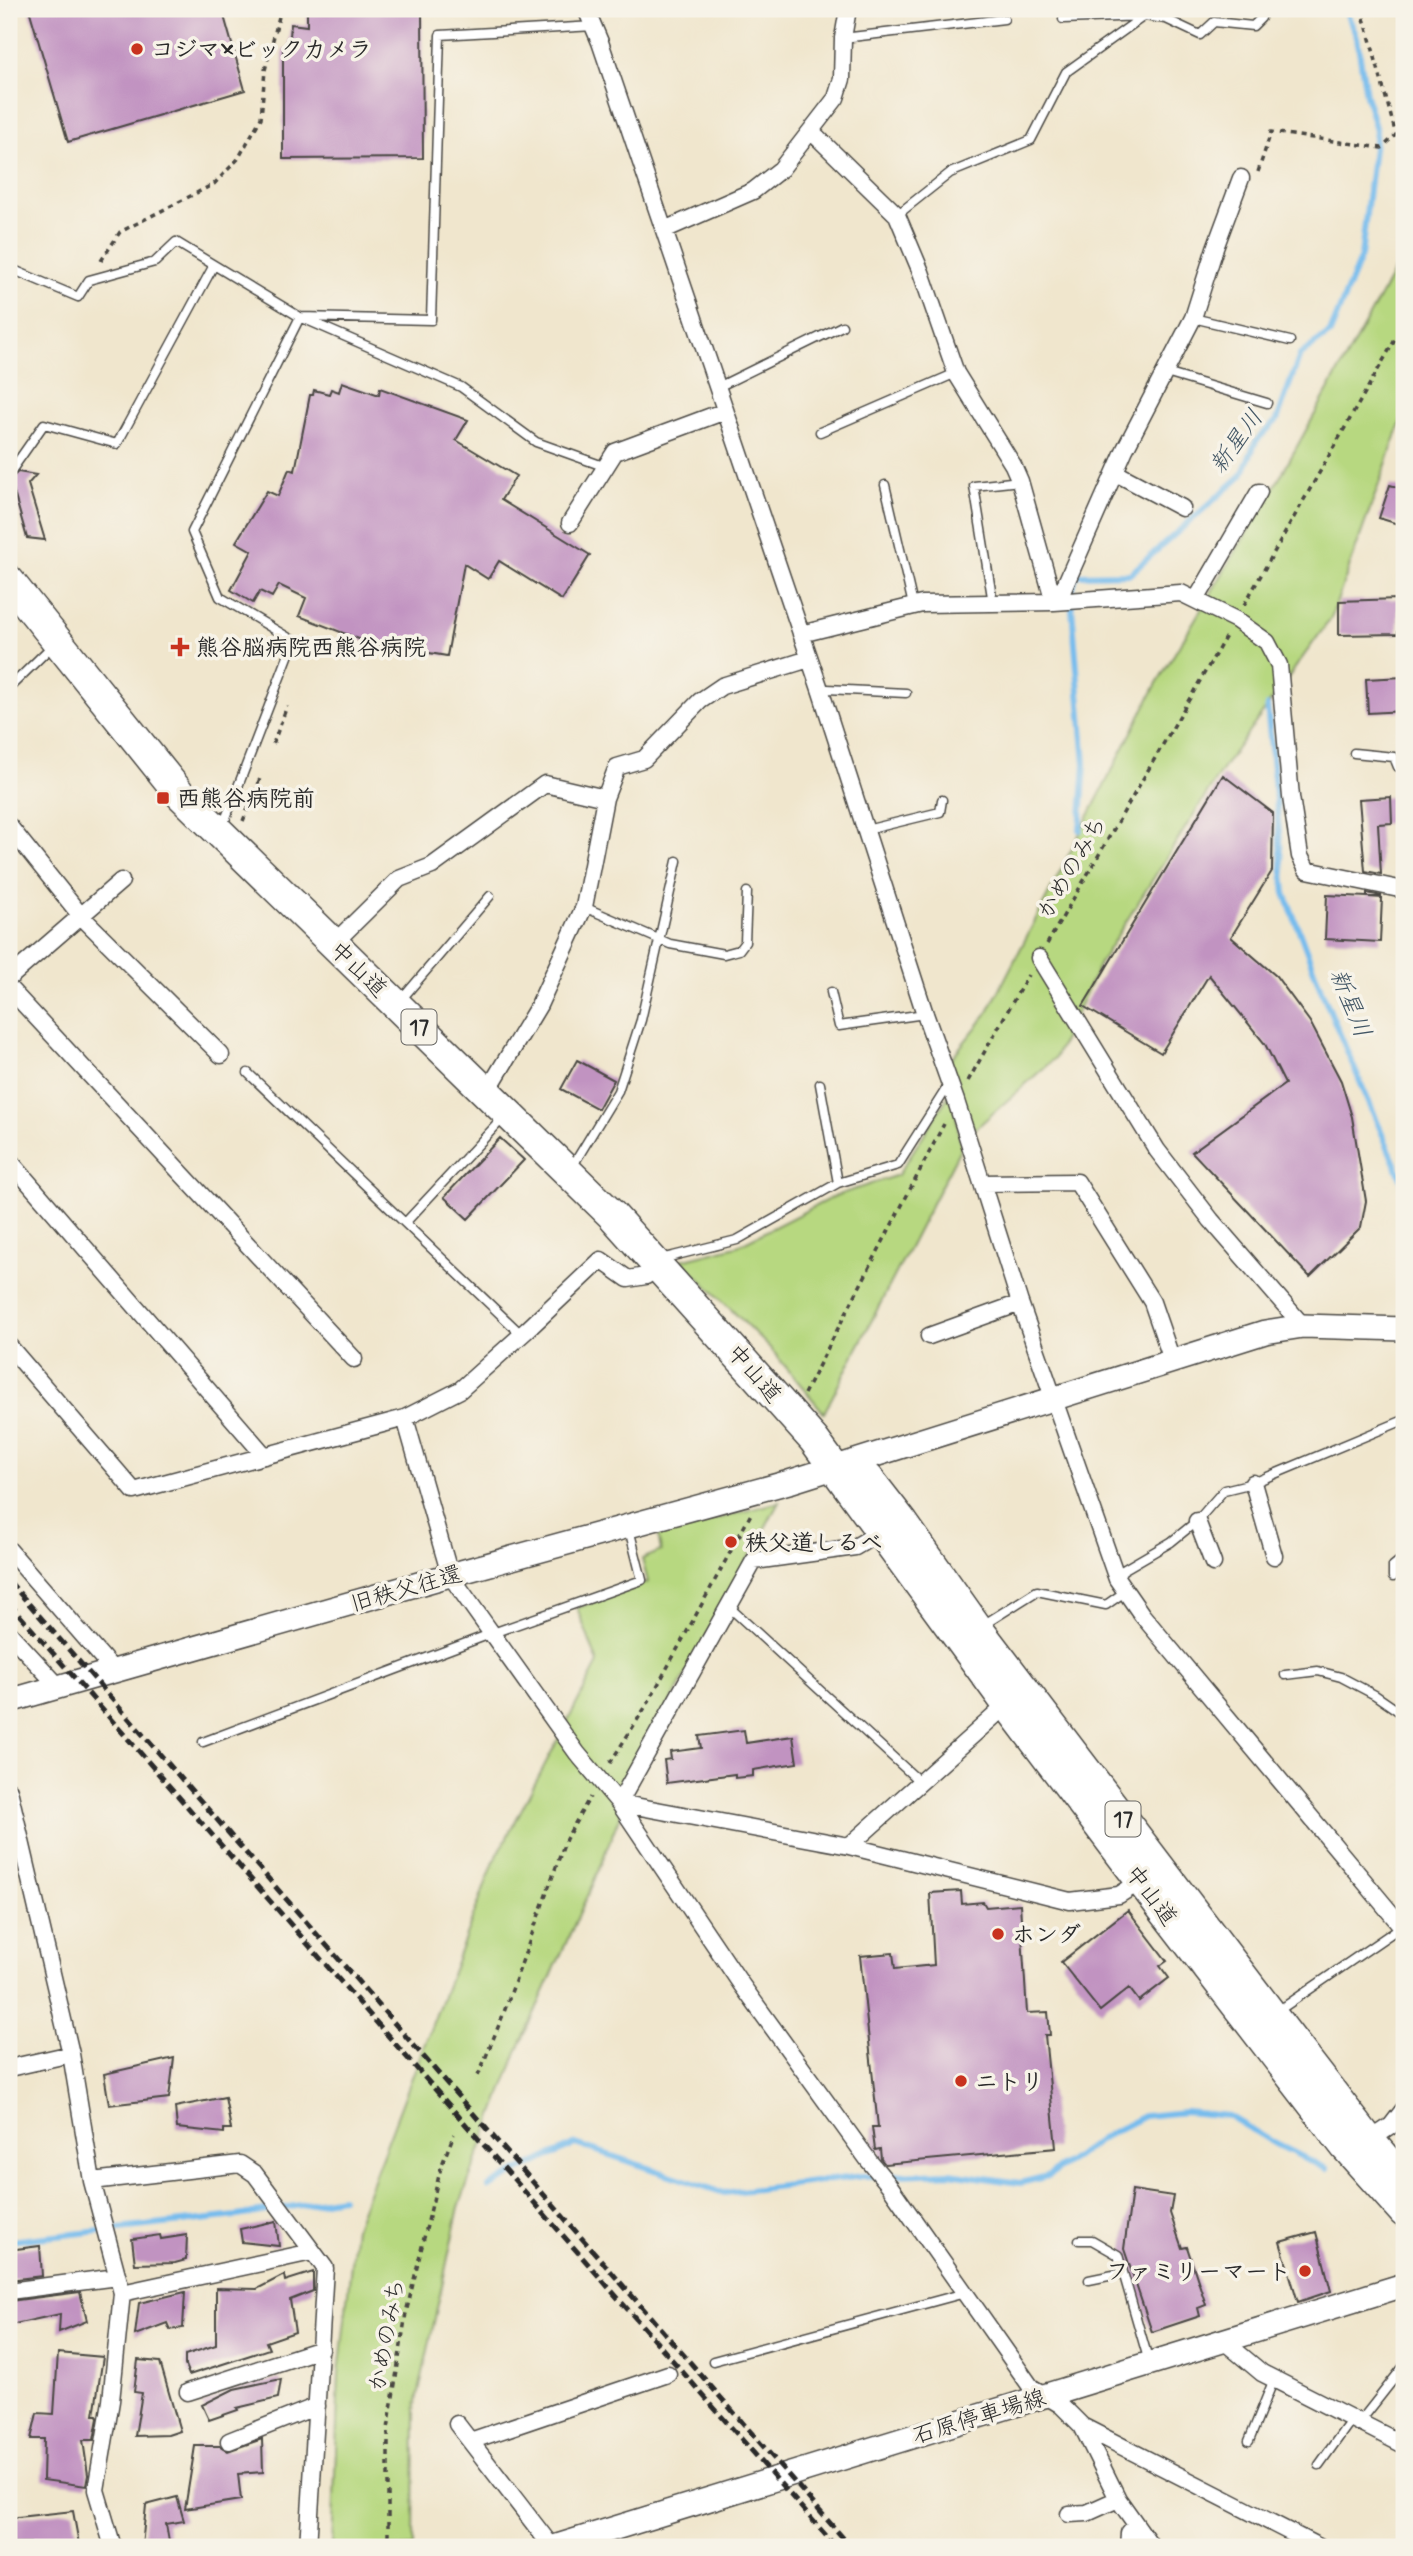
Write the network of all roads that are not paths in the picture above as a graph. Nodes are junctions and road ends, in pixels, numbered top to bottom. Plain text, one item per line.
1 (586, 9) edge
2 (848, 9) edge
3 (1262, 9) edge
4 (1144, 16) junction
5 (1004, 19) dead end
6 (1063, 19) dead end
7 (594, 26) junction
8 (843, 38) junction
9 (811, 131) junction
10 (1241, 178) road end
11 (897, 215) junction
12 (664, 230) junction
13 (214, 265) junction
14 (9, 268) edge
15 (300, 317) junction
16 (1193, 318) junction
17 (842, 326) dead end
18 (1290, 341) dead end
19 (956, 373) junction
20 (1166, 373) junction
21 (716, 388) junction
22 (1266, 403) dead end
23 (725, 411) junction
24 (820, 432) dead end
25 (606, 467) junction
26 (1116, 473) junction
27 (9, 474) edge
28 (1020, 481) junction
29 (885, 485) dead end
30 (1259, 492) dead end
31 (1182, 508) dead end
32 (569, 523) dead end
33 (9, 581) edge
34 (1196, 600) junction
35 (1056, 602) junction
36 (993, 603) junction
37 (913, 605) junction
38 (801, 634) junction
39 (57, 641) junction
40 (809, 659) junction
41 (9, 688) edge
42 (821, 692) junction
43 (906, 693) dead end
44 (1353, 753) dead end
45 (1404, 768) edge
46 (606, 798) junction
47 (942, 800) dead end
48 (9, 826) edge
49 (865, 830) junction
50 (230, 831) junction
51 (677, 861) dead end
52 (121, 881) dead end
53 (1404, 890) edge
54 (747, 892) dead end
55 (490, 896) dead end
56 (584, 907) junction
57 (81, 916) junction
58 (661, 940) junction
59 (333, 944) junction
60 (1038, 958) road end
61 (9, 978) edge
62 (9, 988) edge
63 (831, 992) dead end
64 (396, 1005) junction
65 (925, 1014) junction
66 (222, 1055) dead end
67 (248, 1073) dead end
68 (950, 1083) junction
69 (820, 1084) dead end
70 (485, 1090) junction
71 (508, 1113) junction
72 (9, 1160) edge
73 (568, 1172) junction
74 (838, 1183) junction
75 (982, 1183) junction
76 (405, 1223) junction
77 (657, 1262) junction
78 (1020, 1303) junction
79 (1303, 1326) junction
80 (1404, 1329) edge
81 (522, 1335) junction
82 (929, 1336) dead end
83 (9, 1346) edge
84 (354, 1359) dead end
85 (1172, 1360) junction
86 (1054, 1398) junction
87 (405, 1419) junction
88 (1404, 1420) edge
89 (265, 1456) junction
90 (836, 1467) junction
91 (1253, 1483) junction
92 (1197, 1521) junction
93 (628, 1526) junction
94 (882, 1531) junction
95 (9, 1550) edge
96 (1274, 1556) dead end
97 (1404, 1557) edge
98 (1213, 1563) dead end
99 (450, 1575) junction
100 (1393, 1577) dead end
101 (1121, 1585) junction
102 (729, 1607) junction
103 (978, 1629) junction
104 (9, 1633) edge
105 (493, 1633) junction
106 (114, 1671) junction
107 (1285, 1675) dead end
108 (59, 1687) junction
109 (1016, 1697) junction
110 (9, 1701) edge
111 (1404, 1715) edge
112 (203, 1742) dead end
113 (920, 1782) junction
114 (9, 1790) edge
115 (619, 1803) junction
116 (849, 1846) junction
117 (1141, 1881) junction
118 (1403, 1927) edge
119 (1272, 2015) junction
120 (71, 2054) junction
121 (9, 2068) edge
122 (1404, 2109) edge
123 (1370, 2140) junction
124 (92, 2181) junction
125 (1404, 2181) edge
126 (1404, 2212) edge
127 (1079, 2240) dead end
128 (312, 2252) junction
129 (1123, 2273) junction
130 (1088, 2280) dead end
131 (119, 2285) junction
132 (1404, 2285) edge
133 (9, 2291) edge
134 (965, 2293) junction
135 (1225, 2342) junction
136 (321, 2349) junction
137 (713, 2361) dead end
138 (1150, 2365) junction
139 (1404, 2366) edge
140 (668, 2374) dead end
141 (1274, 2379) junction
142 (188, 2392) dead end
143 (1046, 2396) junction
144 (317, 2406) junction
145 (1356, 2421) junction
146 (457, 2424) dead end
147 (1082, 2426) junction
148 (229, 2441) dead end
149 (470, 2441) junction
150 (1249, 2441) dead end
151 (1404, 2445) edge
152 (1319, 2465) dead end
153 (1118, 2500) junction
154 (1069, 2514) dead end
155 (1135, 2526) junction
156 (1309, 2545) edge
157 (113, 2547) edge
158 (308, 2547) edge
159 (553, 2547) edge
160 (1128, 2547) edge
161 (1152, 2547) edge

1 - 7 street
2 - 8 street
3 - 4 lane
4 - 6 lane
4 - 11 lane
5 - 8 lane
7 - 12 street
7 - 15 lane
8 - 9 street
9 - 11 street
9 - 12 street
10 - 16 street
11 - 19 street
12 - 21 street
13 - 14 lane
13 - 15 lane
13 - 27 lane
15 - 25 lane
15 - 50 lane
16 - 18 lane
16 - 20 street
17 - 21 lane
19 - 24 lane
19 - 28 street
20 - 22 lane
20 - 26 street
21 - 23 street
23 - 25 street
23 - 38 street
25 - 32 street
26 - 31 street
26 - 35 street
28 - 35 street
28 - 36 lane
29 - 37 lane
30 - 34 street
33 - 39 highway, 中山道 / 17
34 - 35 street
34 - 53 street
35 - 36 street
36 - 37 street
37 - 38 street
38 - 40 street
39 - 41 lane
39 - 50 highway, 中山道 / 17
40 - 42 street
40 - 46 street
42 - 43 lane
42 - 49 street
44 - 45 lane
46 - 56 street
46 - 59 street
47 - 49 lane
48 - 57 street
49 - 65 street
50 - 59 highway, 中山道 / 17
51 - 58 lane
52 - 57 street
54 - 58 lane
55 - 64 lane
56 - 58 lane
56 - 70 street
57 - 61 street
57 - 66 street
58 - 73 lane
59 - 64 highway, 中山道 / 17
60 - 79 street
62 - 84 street
63 - 65 lane
64 - 70 highway, 中山道 / 17
65 - 68 street
67 - 76 lane
68 - 74 lane
68 - 75 street
69 - 74 lane
70 - 71 highway, 中山道 / 17
71 - 73 highway, 中山道 / 17
71 - 76 lane
72 - 89 street
73 - 77 highway, 中山道 / 17
74 - 77 lane
75 - 78 street
75 - 85 street
76 - 81 lane
77 - 81 street
77 - 90 highway, 中山道 / 17
78 - 82 street
78 - 86 street
79 - 80 street, 旧秩父往還
79 - 85 street, 旧秩父往還
81 - 87 street
83 - 89 street
85 - 86 street, 旧秩父往還
86 - 90 street, 旧秩父往還
86 - 101 street
87 - 89 street
87 - 99 street
88 - 91 lane
90 - 93 street, 旧秩父往還
90 - 94 highway, 中山道 / 17
90 - 103 highway, 中山道 / 17
91 - 92 lane
91 - 96 street
92 - 98 street
92 - 101 lane
93 - 99 street, 旧秩父往還
93 - 105 lane
94 - 102 street
94 - 109 highway, 中山道 / 17
95 - 106 street
97 - 100 lane
99 - 105 street
99 - 106 street, 旧秩父往還
101 - 103 lane
101 - 118 street
102 - 113 lane
102 - 115 street
103 - 109 highway, 中山道 / 17
104 - 108 street
105 - 112 lane
105 - 115 street
106 - 108 street, 旧秩父往還
107 - 111 lane
108 - 110 street, 旧秩父往還
109 - 113 street
109 - 117 highway, 中山道 / 17
109 - 119 highway, 中山道 / 17
113 - 116 street
114 - 120 street
115 - 116 street
115 - 134 street
116 - 117 street
117 - 126 highway, 中山道 / 17
118 - 119 lane
119 - 123 highway, 中山道 / 17
120 - 121 street
120 - 124 street
122 - 123 street
123 - 125 highway, 中山道 / 17
124 - 128 street
124 - 131 street
127 - 129 lane
128 - 131 street
128 - 136 street
129 - 130 lane
129 - 138 lane
131 - 133 street
131 - 157 street
132 - 135 street, 石原停車場線
134 - 137 lane
134 - 143 street
135 - 138 street, 石原停車場線
135 - 141 street
136 - 142 street
136 - 144 street
138 - 143 street, 石原停車場線
139 - 145 lane
140 - 149 street
141 - 145 street
141 - 150 lane
143 - 147 street
143 - 159 street, 石原停車場線
144 - 148 street
144 - 158 street
145 - 151 street
145 - 152 lane
146 - 149 street
147 - 153 street
147 - 156 street
149 - 159 street
153 - 154 street
153 - 155 street
155 - 160 street
155 - 161 street

